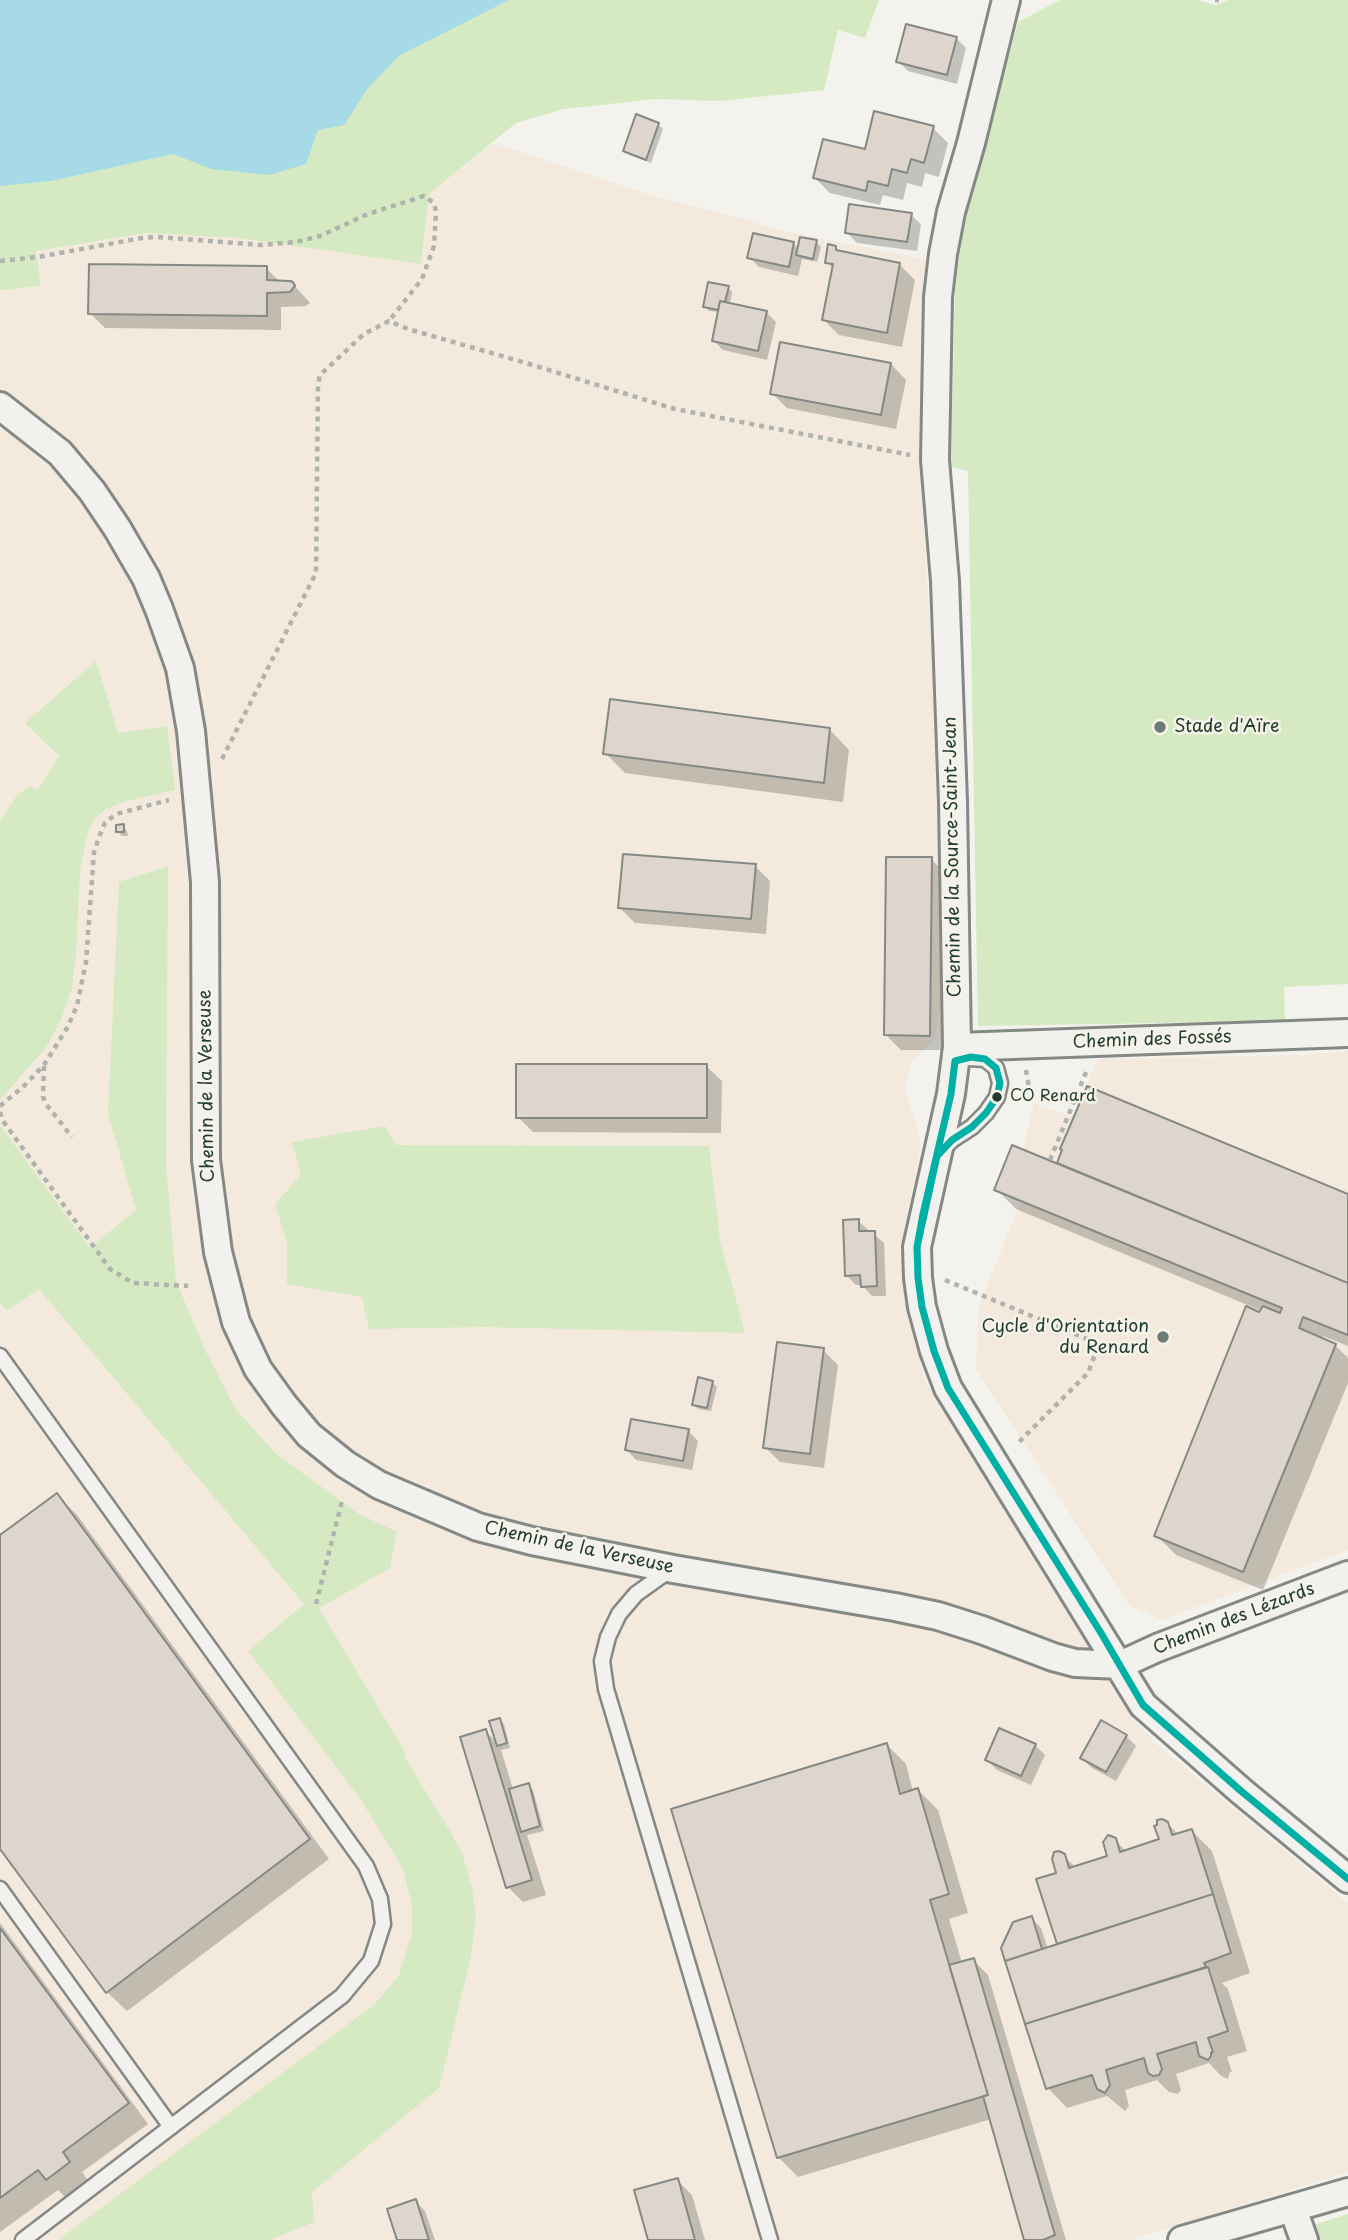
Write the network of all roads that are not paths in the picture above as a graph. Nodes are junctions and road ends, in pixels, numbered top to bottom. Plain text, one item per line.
1 (1006, 0) edge
2 (0, 406) edge
3 (1348, 1033) edge
4 (956, 1054) junction
5 (937, 1156) junction
6 (0, 1356) edge
7 (673, 1569) junction
8 (1348, 1575) edge
9 (1120, 1665) junction
10 (1348, 1878) edge
11 (0, 1889) edge
12 (171, 2127) junction
13 (1348, 2192) edge
14 (1293, 2209) junction
15 (23, 2240) edge
16 (770, 2240) edge
17 (1182, 2240) edge
18 (1304, 2240) edge

1 - 4 street, Chemin de la Source-Saint-Jean
2 - 7 street, Chemin de la Verseuse
3 - 4 street, Chemin des Fossés
4 - 5 street, Chemin de la Source-Saint-Jean
4 - 5 lane
5 - 9 street, Chemin de la Source-Saint-Jean
6 - 12 lane
7 - 9 street, Chemin de la Verseuse
7 - 16 lane
8 - 9 street, Chemin des Lézards
9 - 10 street
11 - 12 lane
12 - 15 lane
13 - 14 street
14 - 17 street
14 - 18 street

